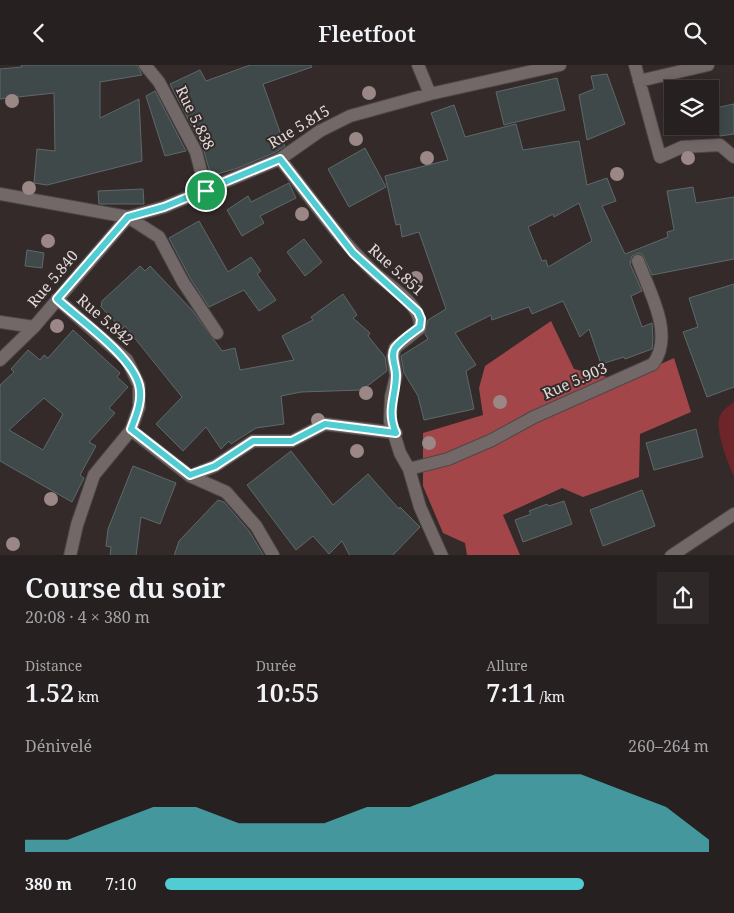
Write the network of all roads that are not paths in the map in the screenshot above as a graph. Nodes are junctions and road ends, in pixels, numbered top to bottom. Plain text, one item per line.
1 (145, 65) edge
2 (418, 65) edge
3 (560, 65) edge
4 (635, 65) edge
5 (708, 65) edge
6 (639, 81) junction
7 (430, 94) junction
8 (734, 157) edge
9 (280, 159) junction
10 (206, 191) junction
11 (0, 194) edge
12 (128, 217) junction
13 (638, 261) dead end
14 (57, 299) junction
15 (0, 322) edge
16 (34, 327) junction
17 (217, 333) dead end
18 (0, 361) edge
19 (131, 429) junction
20 (396, 433) junction
21 (409, 469) junction
22 (190, 475) junction
23 (734, 514) edge
24 (70, 555) edge
25 (273, 555) edge
26 (442, 555) edge
27 (672, 555) edge

1 - 10 street, Rue 5.838
2 - 7 street
3 - 7 street, Rue 5.815
4 - 6 street
5 - 6 street
6 - 8 street
7 - 9 street, Rue 5.815
9 - 10 street, Rue 5.815
9 - 20 street, Rue 5.851
10 - 12 street, Rue 5.815
11 - 12 street, Rue 5.815
12 - 14 street, Rue 5.840
12 - 17 street
13 - 21 street, Rue 5.903
14 - 16 street, Rue 5.840
14 - 19 street, Rue 5.842
15 - 16 street
16 - 18 street, Rue 5.840
19 - 22 street
19 - 24 street, Rue 5.842
20 - 21 street, Rue 5.851
20 - 22 street
21 - 26 street, Rue 5.851
22 - 25 street
23 - 27 street

